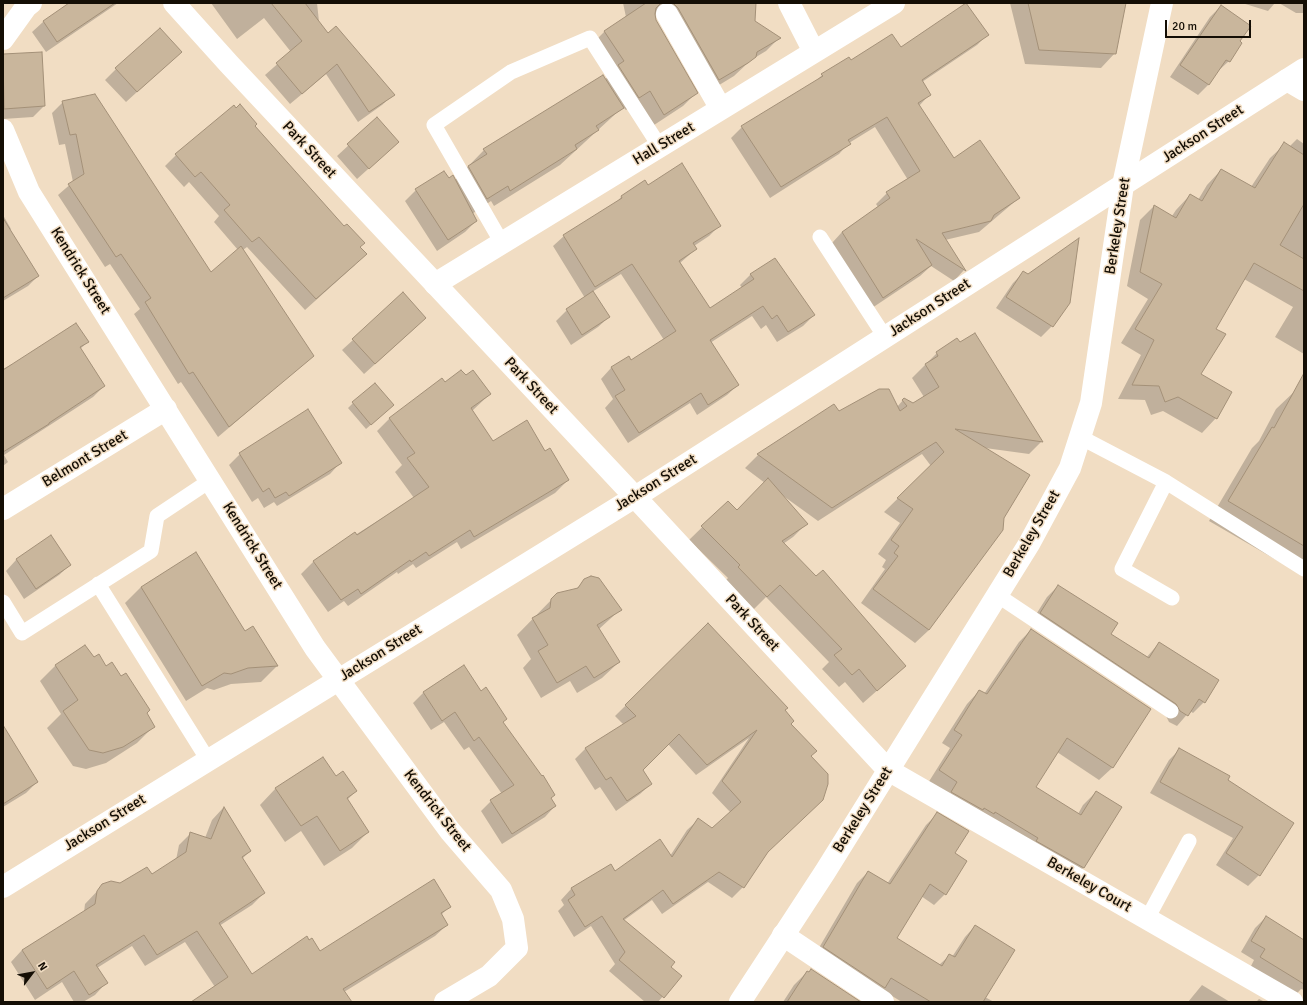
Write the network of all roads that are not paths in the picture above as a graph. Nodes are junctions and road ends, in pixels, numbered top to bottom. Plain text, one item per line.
1 (31, 3) edge
2 (174, 3) edge
3 (789, 3) edge
4 (894, 3) edge
5 (1162, 3) edge
6 (667, 14) dead end
7 (3, 39) edge
8 (814, 52) junction
9 (1298, 80) edge
10 (721, 109) junction
11 (3, 130) edge
12 (660, 147) junction
13 (1123, 185) junction
14 (820, 237) dead end
15 (502, 243) junction
16 (435, 284) junction
17 (884, 337) junction
18 (166, 409) junction
19 (1080, 437) junction
20 (211, 480) junction
21 (1166, 482) junction
22 (635, 497) junction
23 (3, 509) edge
24 (1304, 569) edge
25 (98, 584) junction
26 (997, 595) junction
27 (1172, 598) dead end
28 (3, 602) edge
29 (339, 680) junction
30 (1171, 711) dead end
31 (208, 760) junction
32 (888, 770) junction
33 (1189, 841) dead end
34 (3, 887) edge
35 (1147, 919) junction
36 (783, 935) junction
37 (1291, 1001) edge
38 (445, 1002) edge
39 (740, 1002) edge
40 (883, 1002) edge

1 - 7 street
2 - 16 street, Park Street
3 - 8 street
4 - 8 street, Hall Street
5 - 13 street, Berkeley Street
6 - 10 street
8 - 10 street, Hall Street
9 - 13 street, Jackson Street
10 - 12 street, Hall Street
11 - 18 street, Kendrick Street
12 - 15 street, Hall Street
12 - 15 lane
13 - 17 street, Jackson Street
13 - 19 street, Berkeley Street
14 - 17 lane
15 - 16 street, Hall Street
16 - 22 street, Park Street
17 - 22 street, Jackson Street
18 - 20 street, Kendrick Street
18 - 23 street, Belmont Street
19 - 21 lane
19 - 26 street, Berkeley Street
20 - 25 lane
20 - 29 street, Kendrick Street
21 - 24 lane
21 - 27 lane
22 - 29 street, Jackson Street
22 - 32 street, Park Street
25 - 28 lane
25 - 31 lane
26 - 30 lane
26 - 32 street, Berkeley Street
29 - 31 street, Jackson Street
29 - 38 street, Kendrick Street
31 - 34 street, Jackson Street
32 - 35 street, Berkeley Court
32 - 36 street, Berkeley Street
33 - 35 lane
35 - 37 street, Berkeley Court
36 - 39 street, Berkeley Street
36 - 40 street

